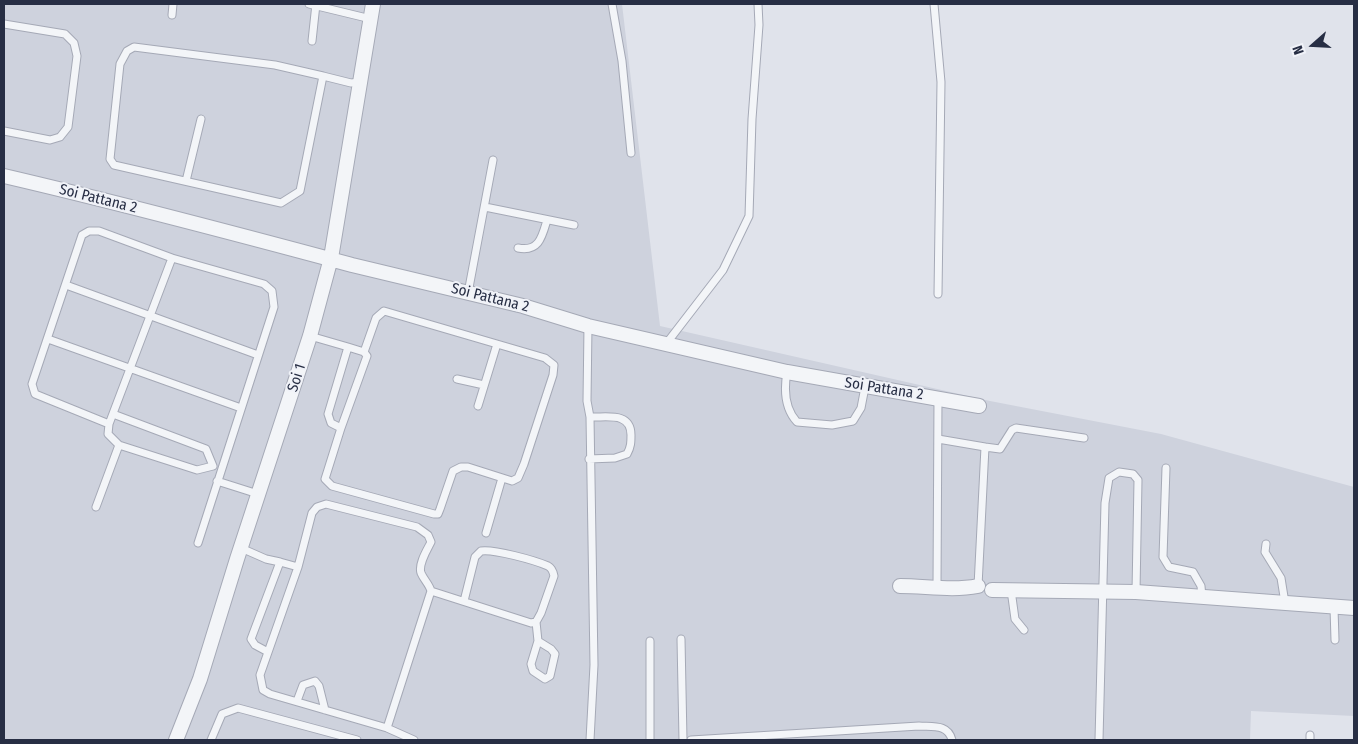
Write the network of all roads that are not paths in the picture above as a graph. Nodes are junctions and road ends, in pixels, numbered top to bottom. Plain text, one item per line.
1 (173, 4) edge
2 (314, 4) edge
3 (373, 4) edge
4 (612, 4) edge
5 (758, 4) edge
6 (934, 4) edge
7 (172, 15) dead end
8 (371, 19) junction
9 (4, 24) edge
10 (312, 41) dead end
11 (323, 76) junction
12 (360, 82) junction
13 (201, 119) dead end
14 (4, 131) edge
15 (631, 153) dead end
16 (494, 160) dead end
17 (4, 176) edge
18 (186, 181) junction
19 (484, 206) junction
20 (547, 220) junction
21 (574, 225) dead end
22 (518, 248) dead end
23 (172, 258) junction
24 (331, 258) junction
25 (66, 285) junction
26 (468, 293) junction
27 (938, 294) dead end
28 (150, 316) junction
29 (588, 326) junction
30 (310, 336) junction
31 (48, 339) junction
32 (497, 344) junction
33 (666, 344) junction
34 (348, 347) junction
35 (364, 352) junction
36 (258, 355) junction
37 (130, 369) junction
38 (788, 372) junction
39 (456, 380) dead end
40 (484, 385) junction
41 (865, 387) junction
42 (938, 403) junction
43 (478, 406) dead end
44 (979, 406) dead end
45 (241, 408) junction
46 (113, 414) junction
47 (593, 417) junction
48 (109, 424) junction
49 (342, 428) junction
50 (1084, 438) dead end
51 (938, 439) junction
52 (119, 445) junction
53 (985, 447) junction
54 (590, 459) junction
55 (213, 466) junction
56 (1166, 468) dead end
57 (222, 469) junction
58 (502, 478) junction
59 (217, 481) junction
60 (258, 494) junction
61 (96, 507) dead end
62 (486, 534) dead end
63 (198, 543) dead end
64 (1266, 544) dead end
65 (241, 548) junction
66 (280, 562) junction
67 (298, 568) junction
68 (900, 586) dead end
69 (937, 586) junction
70 (978, 586) joint
71 (992, 590) dead end
72 (1011, 590) junction
73 (431, 591) junction
74 (1101, 591) junction
75 (1136, 592) junction
76 (1202, 596) junction
77 (464, 601) junction
78 (1285, 604) junction
79 (1334, 608) junction
80 (1354, 608) edge
81 (536, 622) junction
82 (1024, 630) dead end
83 (681, 639) dead end
84 (1335, 640) dead end
85 (538, 641) junction
86 (650, 642) dead end
87 (268, 652) junction
88 (297, 701) junction
89 (325, 710) junction
90 (387, 728) junction
91 (734, 739) edge
92 (176, 740) edge
93 (211, 740) edge
94 (357, 740) edge
95 (414, 740) edge
96 (590, 740) edge
97 (650, 740) edge
98 (683, 740) edge
99 (692, 740) edge
100 (952, 740) edge
101 (1099, 740) edge

1 - 7 lane
2 - 8 lane
2 - 10 lane
3 - 8 street, Soi 1
4 - 15 lane
5 - 33 lane
6 - 27 lane
8 - 12 street, Soi 1
9 - 14 lane
11 - 12 lane
11 - 18 lane
11 - 18 lane
12 - 24 street, Soi 1
13 - 18 lane
16 - 19 lane
17 - 24 street, Soi Pattana 2
19 - 20 lane
19 - 26 lane
20 - 21 lane
20 - 22 lane
23 - 25 lane
23 - 28 lane
23 - 36 lane
24 - 26 street, Soi Pattana 2
24 - 30 street, Soi 1
25 - 28 lane
25 - 31 lane
26 - 29 street, Soi Pattana 2
28 - 36 lane
28 - 37 lane
29 - 33 street, Soi Pattana 2
29 - 47 lane
30 - 34 lane
30 - 60 street, Soi 1
31 - 37 lane
31 - 48 lane
32 - 35 lane
32 - 40 lane
32 - 58 lane
33 - 38 street, Soi Pattana 2
34 - 35 lane
34 - 49 lane
35 - 49 lane
36 - 45 lane
37 - 45 lane
37 - 46 lane
38 - 41 street, Soi Pattana 2
38 - 41 lane
39 - 40 lane
40 - 43 lane
41 - 42 street, Soi Pattana 2
42 - 44 street, Soi Pattana 2
42 - 51 lane
45 - 57 lane
46 - 48 lane
46 - 55 lane
47 - 54 lane
47 - 54 lane
48 - 52 lane
49 - 58 lane
50 - 53 lane
51 - 53 lane
51 - 69 lane
52 - 55 lane
52 - 61 lane
53 - 70 lane
54 - 96 lane
55 - 57 lane
56 - 76 lane
57 - 59 lane
58 - 62 lane
59 - 60 lane
59 - 63 lane
60 - 65 street, Soi 1
64 - 78 lane
65 - 66 lane
65 - 92 street, Soi 1
66 - 67 lane
66 - 87 lane
67 - 73 lane
67 - 87 lane
68 - 69 street
69 - 70 street
71 - 72 street
72 - 74 street
72 - 82 lane
73 - 77 lane
73 - 90 lane
74 - 75 street
74 - 75 lane
74 - 101 lane
75 - 76 street
76 - 78 street
77 - 81 lane
77 - 81 lane
78 - 79 street
79 - 80 street
79 - 84 lane
81 - 85 lane
83 - 98 lane
85 - 85 lane
86 - 97 lane
87 - 88 lane
88 - 89 lane
88 - 89 lane
89 - 90 lane
90 - 95 lane
91 - 99 lane
91 - 100 lane
93 - 94 lane

